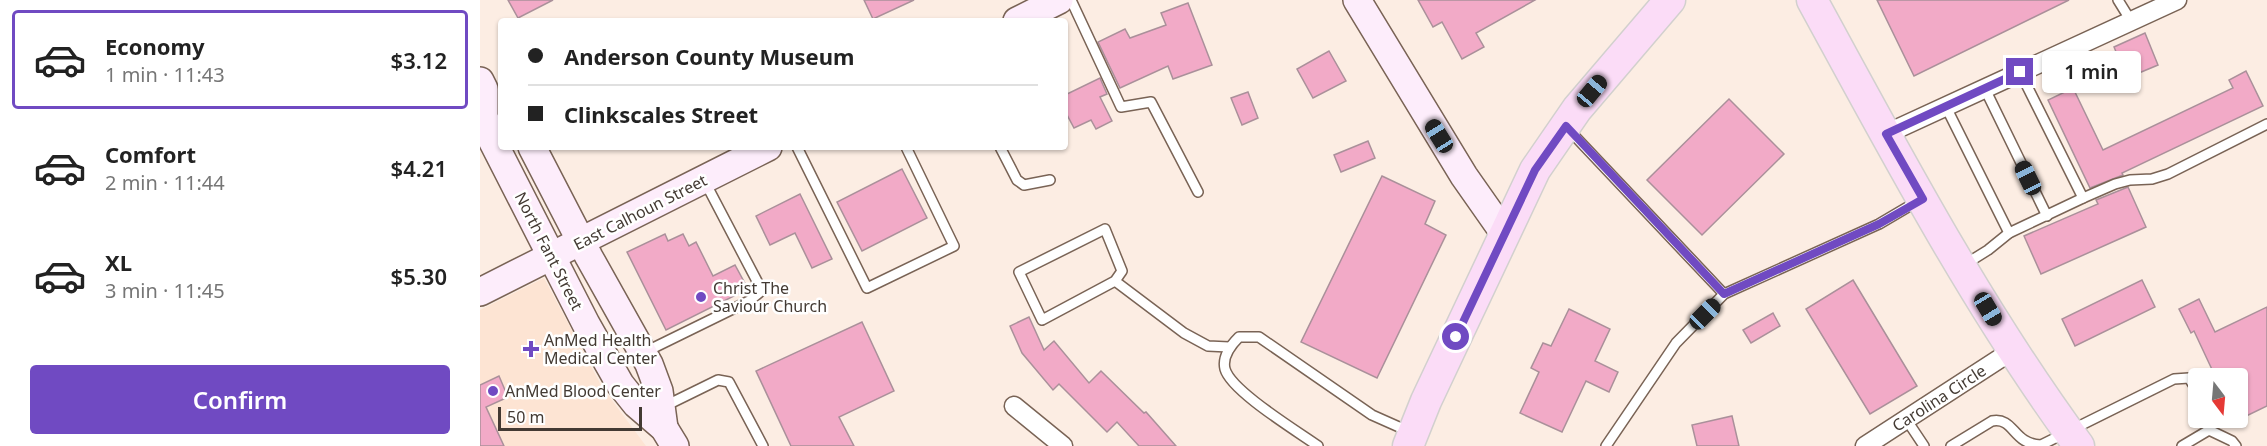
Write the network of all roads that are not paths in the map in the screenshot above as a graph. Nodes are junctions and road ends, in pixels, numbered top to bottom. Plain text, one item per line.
1 (1059, 0) edge
2 (1071, 0) edge
3 (1357, 0) edge
4 (1670, 0) edge
5 (1812, 0) edge
6 (2118, 0) edge
7 (2177, 0) edge
8 (1023, 18) edge
9 (2131, 21) junction
10 (2020, 72) junction
11 (1985, 89) junction
12 (488, 90) edge
13 (1946, 106) junction
14 (2267, 124) edge
15 (1566, 126) junction
16 (1886, 134) junction
17 (534, 150) edge
18 (762, 150) edge
19 (798, 150) edge
20 (907, 150) edge
21 (1002, 150) edge
22 (703, 180) junction
23 (1050, 180) dead end
24 (1198, 192) dead end
25 (2083, 198) junction
26 (1923, 199) junction
27 (2047, 216) junction
28 (1504, 233) junction
29 (2009, 233) junction
30 (580, 242) junction
31 (551, 257) junction
32 (1962, 266) junction
33 (1114, 281) junction
34 (480, 292) edge
35 (1724, 294) junction
36 (1229, 347) junction
37 (2013, 350) junction
38 (643, 353) junction
39 (2188, 378) edge
40 (1014, 406) dead end
41 (1906, 419) junction
42 (667, 427) edge
43 (2209, 430) joint
44 (2074, 439) edge
45 (1411, 440) edge
46 (1875, 443) edge
47 (763, 446) edge
48 (1063, 446) edge
49 (1318, 446) edge
50 (1606, 446) edge
51 (1924, 446) edge
52 (1951, 446) edge
53 (2182, 446) edge
54 (2236, 446) edge

1 - 8 main road
2 - 24 lane
3 - 28 main road
4 - 15 main road
5 - 16 main road
6 - 9 lane
7 - 9 street
9 - 10 street
10 - 11 street
10 - 25 lane
11 - 13 street
11 - 27 lane
12 - 31 main road, North Fant Street
13 - 16 street
13 - 29 lane
14 - 25 lane
15 - 28 main road
15 - 35 lane
16 - 26 main road
17 - 30 main road, North Fant Street
18 - 22 main road, East Calhoun Street
19 - 20 lane
21 - 23 lane
22 - 30 main road, East Calhoun Street
22 - 38 lane
25 - 27 lane
26 - 32 main road
26 - 35 lane
27 - 29 lane
28 - 45 main road
29 - 32 lane
30 - 31 main road, East Calhoun Street
30 - 38 main road, North Fant Street
31 - 34 main road, East Calhoun Street
31 - 42 main road, North Fant Street
32 - 37 main road
33 - 33 lane
33 - 36 lane
35 - 50 lane
36 - 45 lane
36 - 49 lane
37 - 41 street, Carolina Circle
37 - 44 main road
38 - 42 main road, North Fant Street
39 - 44 lane
40 - 48 street
41 - 46 street, Carolina Circle
41 - 51 lane
42 - 47 lane
43 - 53 lane
43 - 54 lane
44 - 52 lane

